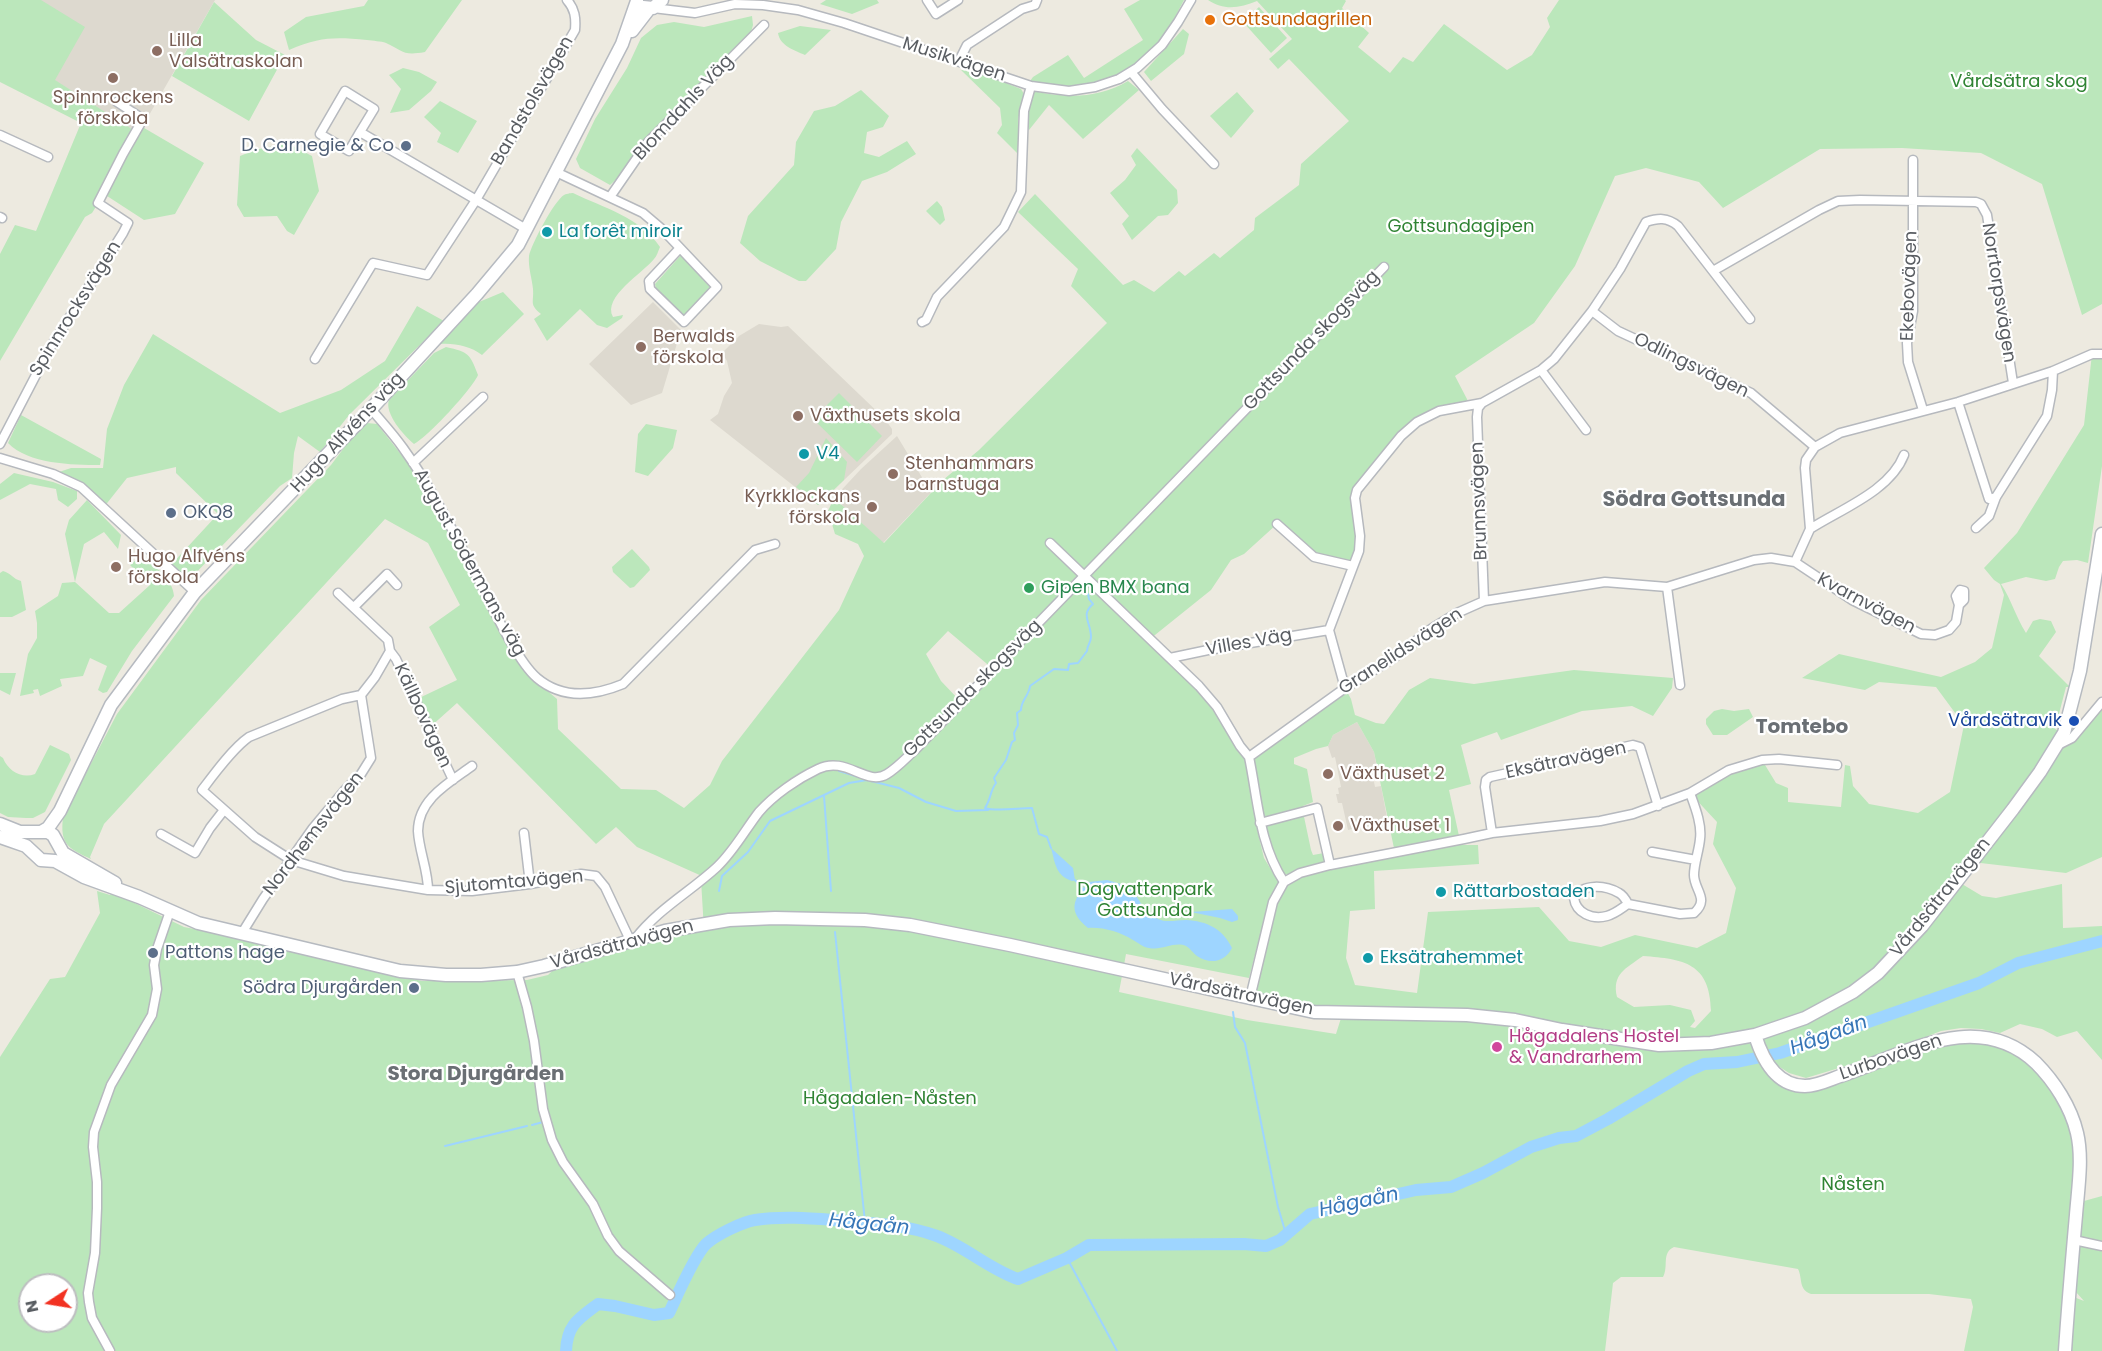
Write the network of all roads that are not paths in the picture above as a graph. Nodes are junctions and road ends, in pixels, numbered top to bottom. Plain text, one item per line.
1 (567, 0) edge
2 (636, 0) edge
3 (667, 0) edge
4 (927, 0) edge
5 (958, 0) edge
6 (1191, 0) edge
7 (1036, 3) edge
8 (654, 6) edge
9 (684, 12) junction
10 (764, 25) dead end
11 (622, 44) junction
12 (959, 61) junction
13 (1131, 72) junction
14 (1031, 86) junction
15 (117, 102) dead end
16 (360, 132) junction
17 (0, 135) edge
18 (48, 157) dead end
19 (1913, 160) dead end
20 (1214, 164) dead end
21 (556, 172) junction
22 (610, 197) junction
23 (476, 200) junction
24 (1913, 201) junction
25 (526, 229) junction
26 (680, 248) junction
27 (1384, 267) dead end
28 (1713, 271) junction
29 (1592, 311) junction
30 (1750, 319) dead end
31 (921, 322) dead end
32 (2102, 354) edge
33 (315, 359) dead end
34 (1541, 370) junction
35 (2053, 371) junction
36 (2013, 383) junction
37 (483, 397) dead end
38 (1958, 402) junction
39 (1482, 403) junction
40 (371, 409) junction
41 (1923, 410) junction
42 (1586, 430) dead end
43 (0, 444) edge
44 (1815, 447) junction
45 (1904, 455) dead end
46 (0, 458) edge
47 (413, 463) junction
48 (1996, 497) junction
49 (1277, 524) dead end
50 (1976, 528) dead end
51 (1810, 529) junction
52 (2102, 534) edge
53 (1050, 543) dead end
54 (775, 544) dead end
55 (1795, 562) junction
56 (1353, 566) junction
57 (1084, 576) junction
58 (397, 585) dead end
59 (1666, 587) junction
60 (195, 592) junction
61 (338, 593) dead end
62 (1484, 601) junction
63 (1959, 605) dead end
64 (354, 607) junction
65 (1329, 630) junction
66 (390, 651) junction
67 (1170, 658) junction
68 (1680, 685) dead end
69 (1346, 688) junction
70 (361, 695) junction
71 (2102, 702) edge
72 (2057, 745) junction
73 (1249, 757) junction
74 (1838, 765) dead end
75 (472, 766) dead end
76 (453, 780) junction
77 (1690, 793) junction
78 (1658, 806) junction
79 (224, 810) junction
80 (60, 811) junction
81 (1260, 823) junction
82 (0, 824) edge
83 (39, 833) junction
84 (524, 833) dead end
85 (1492, 833) junction
86 (161, 834) dead end
87 (0, 837) edge
88 (58, 842) junction
89 (1652, 852) dead end
90 (33, 853) junction
91 (47, 860) junction
92 (291, 860) junction
93 (1696, 860) junction
94 (1330, 865) junction
95 (1284, 882) junction
96 (531, 884) junction
97 (428, 890) junction
98 (139, 897) junction
99 (1628, 904) junction
100 (170, 911) junction
101 (242, 933) junction
102 (633, 940) junction
103 (517, 972) junction
104 (1250, 998) junction
105 (1755, 1035) junction
106 (2074, 1240) junction
107 (2102, 1246) edge
108 (670, 1294) dead end
109 (110, 1351) edge
110 (2065, 1351) edge

1 - 23 street, Bandstolsvägen
2 - 8 street
2 - 11 street, Hugo Alfvéns väg
3 - 9 street
4 - 5 street
6 - 13 street, Musikvägen
7 - 12 street
8 - 9 street, Musikvägen
8 - 11 street, Hugo Alfvéns väg
9 - 12 street, Musikvägen
10 - 22 street, Blomdahls Väg
11 - 21 street, Hugo Alfvéns väg
12 - 14 street, Musikvägen
13 - 14 street, Musikvägen
13 - 20 street
14 - 31 street
15 - 43 street, Spinnrocksvägen
16 - 16 street
16 - 23 street
17 - 18 street
19 - 24 street, Ekebovägen
21 - 22 street
21 - 25 street, Hugo Alfvéns väg
22 - 26 street
23 - 25 street
23 - 33 street, Bandstolsvägen
24 - 28 street, Norrtorpsvägen
24 - 36 street, Norrtorpsvägen
24 - 41 street, Ekebovägen
25 - 40 street, Hugo Alfvéns väg
26 - 26 street
27 - 57 street, Gottsunda skogsväg
28 - 29 street
28 - 30 street
29 - 34 street
29 - 44 street, Odlingsvägen
32 - 35 street
34 - 39 street
34 - 42 street
35 - 36 street
35 - 48 street
36 - 38 street
37 - 47 street
38 - 41 street
38 - 48 street
39 - 56 street
39 - 62 street, Brunnsvägen
40 - 47 street, August Södermans väg
40 - 60 street, Hugo Alfvéns väg
41 - 44 street
44 - 51 street
45 - 51 street
46 - 60 street
47 - 54 street, August Södermans väg
48 - 50 street
49 - 56 street
51 - 55 street
52 - 72 street, Vårdsätravägen
53 - 57 street
55 - 59 street, Granelidsvägen
55 - 63 street, Kvarnvägen
56 - 65 street
57 - 67 street
57 - 102 street, Gottsunda skogsväg
58 - 64 street
59 - 62 street, Granelidsvägen
59 - 68 street
60 - 80 street, Hugo Alfvéns väg
61 - 64 street
62 - 69 street, Granelidsvägen
64 - 66 street
65 - 67 street, Villes Väg
65 - 69 street
66 - 70 street, Källbovägen
66 - 76 street, Källbovägen
67 - 73 street
69 - 73 street, Granelidsvägen
70 - 79 street
70 - 92 street, Nordhemsvägen
71 - 72 street
72 - 105 street, Vårdsätravägen
73 - 81 street
74 - 77 street
75 - 76 street
76 - 97 street
77 - 78 street
77 - 93 street
78 - 85 street
78 - 85 street, Eksätravägen
79 - 86 street
79 - 92 street
80 - 83 street, Hugo Alfvéns väg
80 - 88 street, Hugo Alfvéns väg
81 - 94 street
81 - 95 street
82 - 83 street
83 - 88 street
83 - 90 street
84 - 96 street
85 - 94 street
87 - 90 street
88 - 91 street
88 - 98 street, Vårdsätravägen
89 - 93 street
90 - 91 street
91 - 98 street, Vårdsätravägen
92 - 97 street, Sjutomtavägen
92 - 101 street, Nordhemsvägen
93 - 99 street
94 - 95 street
95 - 104 street
96 - 97 street, Sjutomtavägen
96 - 102 street, Sjutomtavägen
98 - 100 street, Vårdsätravägen
99 - 99 street
100 - 101 street, Vårdsätravägen
100 - 109 street
101 - 103 street, Vårdsätravägen
102 - 103 street, Vårdsätravägen
102 - 104 street, Vårdsätravägen
103 - 108 street
104 - 105 street, Vårdsätravägen
105 - 106 street, Lurbovägen
106 - 107 street
106 - 110 street, Lurbovägen

